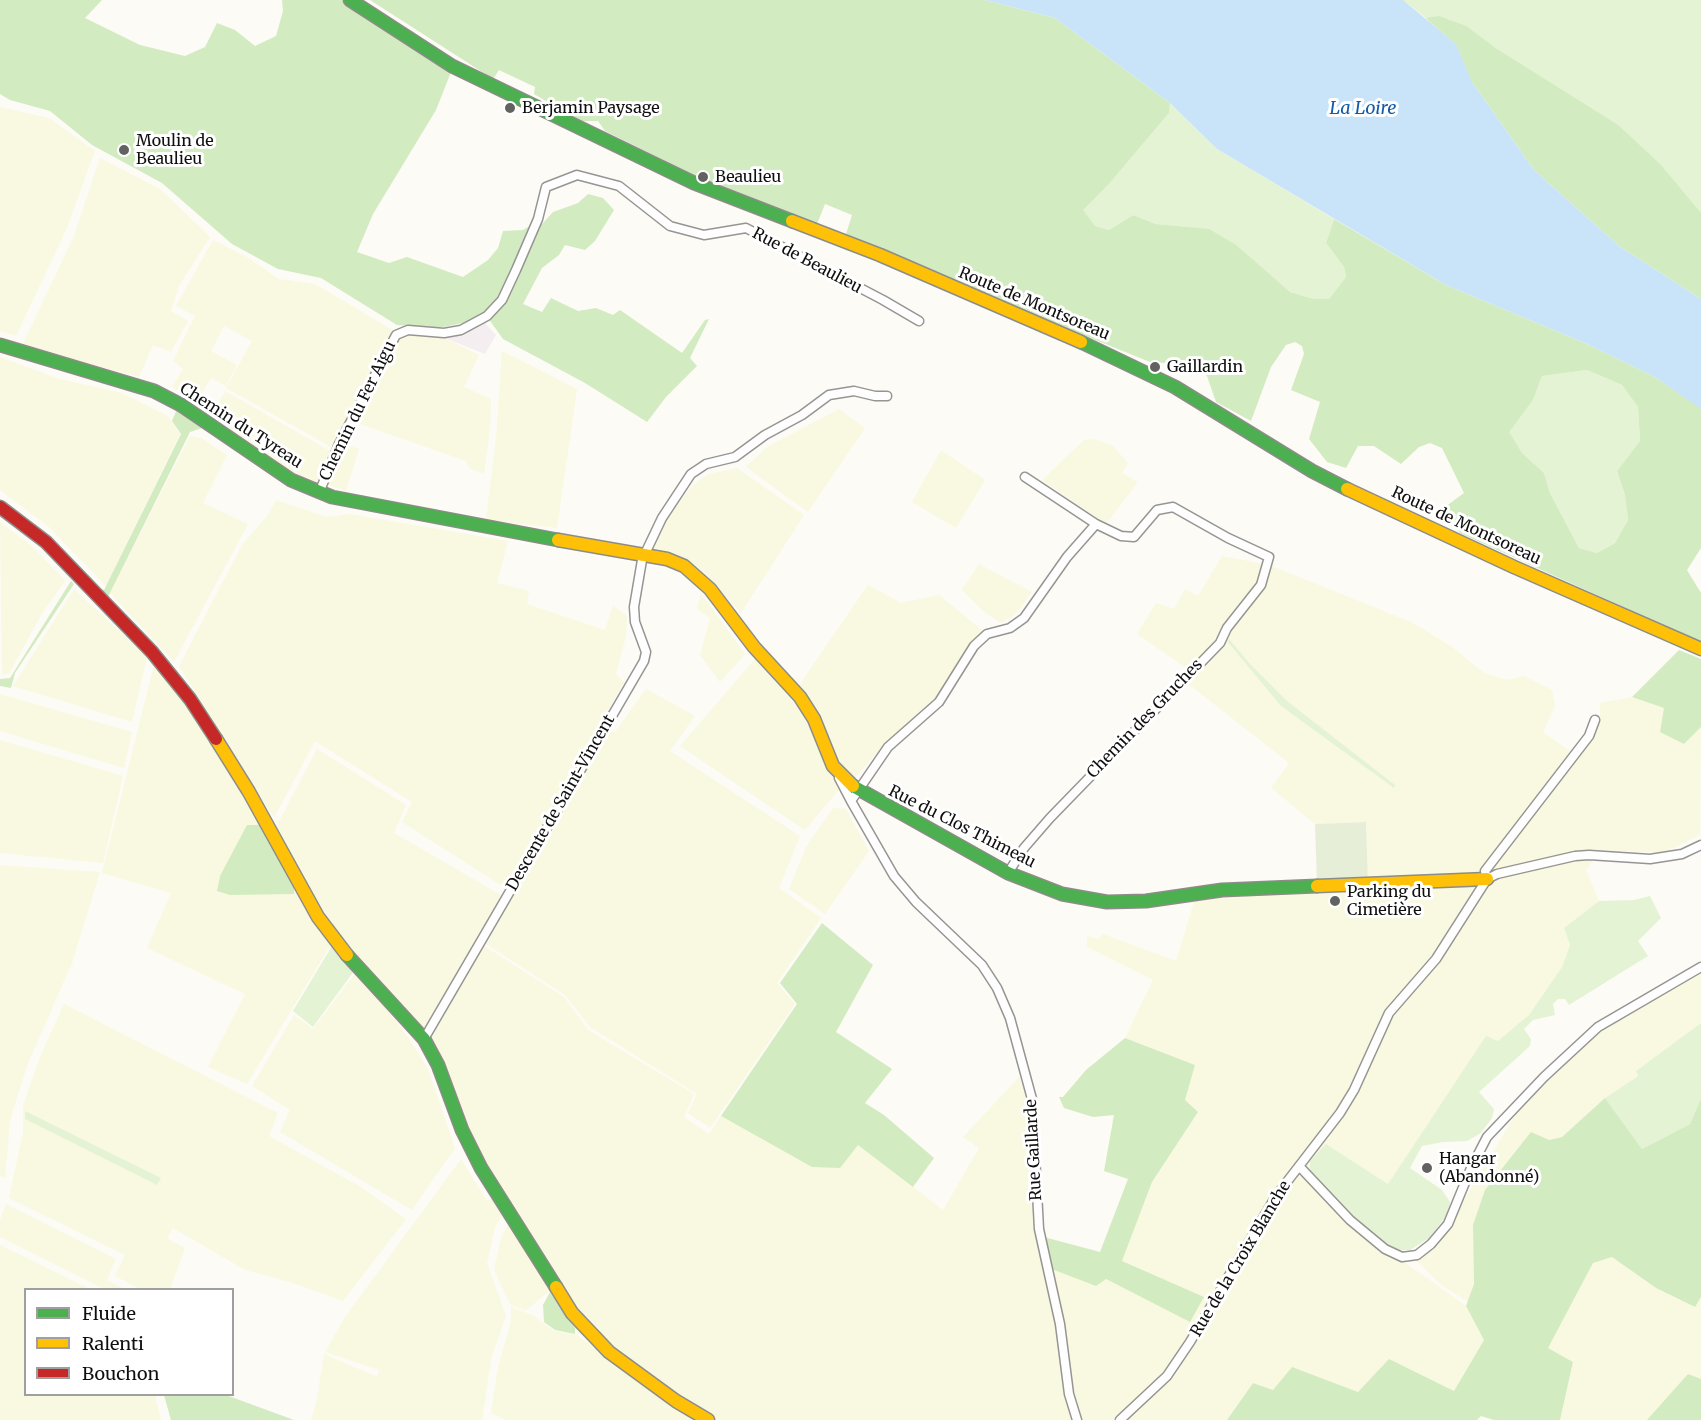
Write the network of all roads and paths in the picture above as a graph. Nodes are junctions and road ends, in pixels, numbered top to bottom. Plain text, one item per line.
1 (350, 0) edge
2 (561, 180) joint
3 (918, 321) dead end
4 (0, 345) edge
5 (887, 396) dead end
6 (1025, 477) dead end
7 (319, 493) junction
8 (0, 507) edge
9 (1096, 524) junction
10 (643, 556) junction
11 (1701, 649) edge
12 (1595, 720) dead end
13 (854, 796) junction
14 (1701, 845) edge
15 (1008, 873) junction
16 (1487, 879) junction
17 (1701, 967) edge
18 (424, 1039) junction
19 (1299, 1166) junction
20 (708, 1420) edge
21 (1077, 1420) edge
22 (1120, 1420) edge

1 - 11 street, Route de Montsoreau
2 - 3 street, Rue de Beaulieu
2 - 7 street, Chemin du Fer Aigu
4 - 7 street, Chemin du Tyreau
5 - 10 street, Descente de Saint-Vincent
6 - 9 street
7 - 10 street, Chemin du Tyreau
8 - 18 street
9 - 13 street
9 - 15 street, Chemin des Gruches
10 - 13 street, Rue du Clos Thimeau
10 - 18 street, Descente de Saint-Vincent
12 - 16 street, Rue de la Croix Blanche
13 - 15 street, Rue du Clos Thimeau
13 - 21 street, Rue Gaillarde
14 - 16 street
15 - 16 street, Rue du Clos Thimeau
16 - 19 street, Rue de la Croix Blanche
17 - 19 street
18 - 20 street
19 - 22 street, Rue de la Croix Blanche

